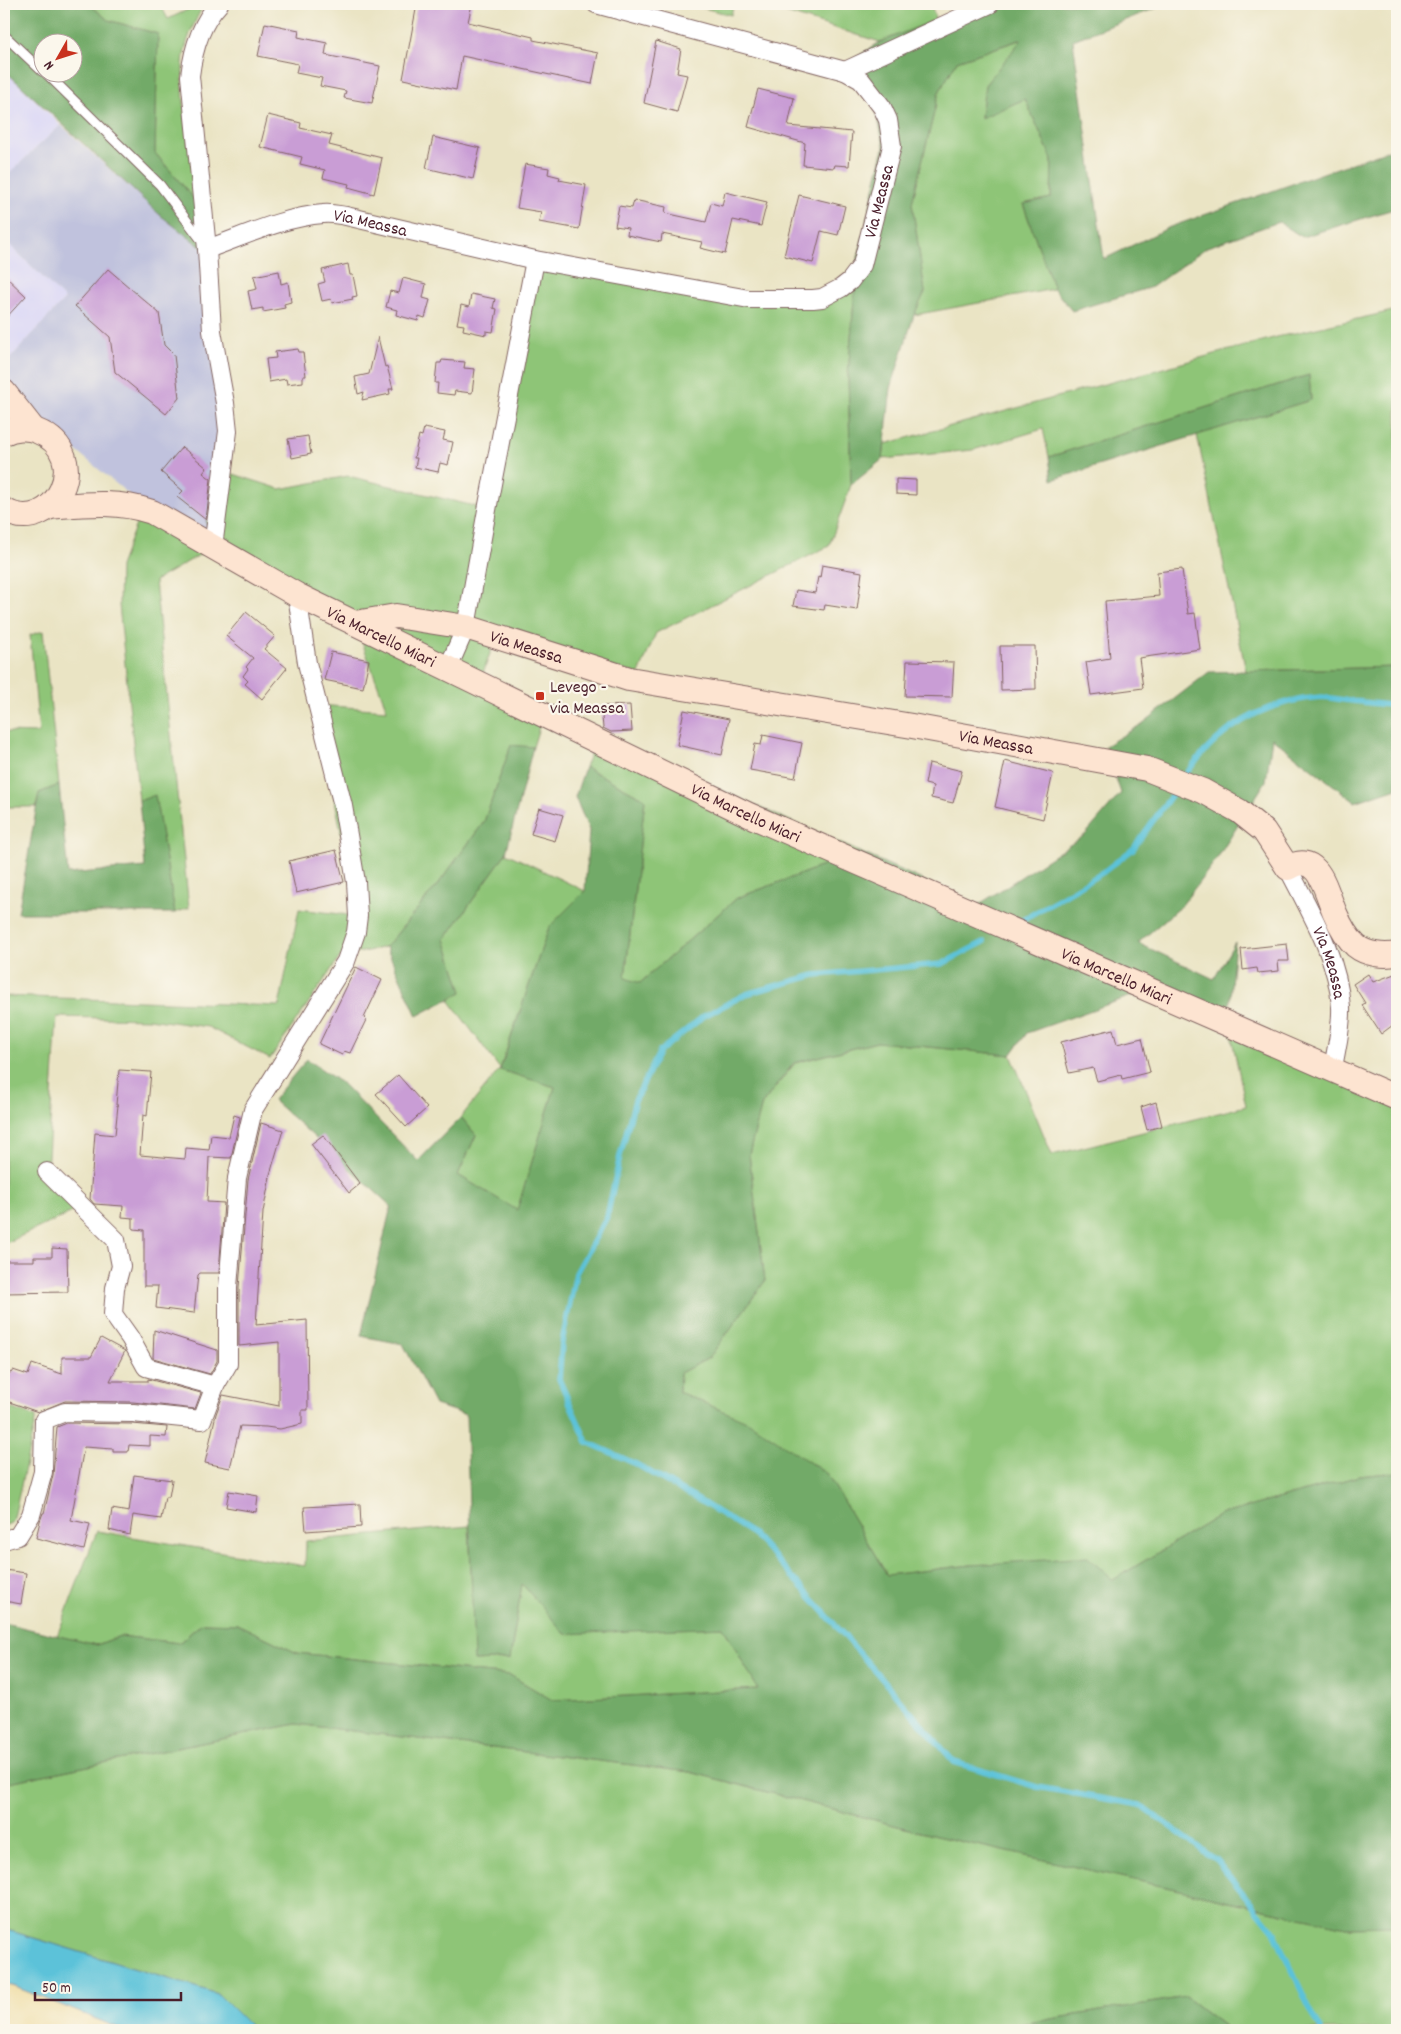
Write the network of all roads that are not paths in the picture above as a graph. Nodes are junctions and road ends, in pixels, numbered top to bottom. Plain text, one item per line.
1 (219, 4) edge
2 (596, 4) edge
3 (990, 4) edge
4 (4, 35) edge
5 (32, 61) edge
6 (845, 71) junction
7 (54, 82) edge
8 (207, 248) junction
9 (536, 260) junction
10 (4, 392) edge
11 (33, 429) junction
12 (4, 433) edge
13 (66, 477) junction
14 (107, 502) junction
15 (49, 507) junction
16 (4, 510) edge
17 (213, 547) junction
18 (297, 595) junction
19 (355, 623) junction
20 (466, 627) junction
21 (448, 668) junction
22 (1288, 868) junction
23 (1397, 954) edge
24 (1333, 1068) junction
25 (1397, 1098) edge
26 (47, 1172) dead end
27 (215, 1386) junction
28 (4, 1540) edge

1 - 8 street
2 - 6 street, Via Meassa
3 - 6 street
4 - 5 lane
6 - 9 street, Via Meassa
7 - 8 lane
8 - 9 street, Via Meassa
8 - 17 street
9 - 20 street, Via Meassa
10 - 11 main road
11 - 12 main road
11 - 13 main road
13 - 14 main road, Via Marcello Miari
13 - 15 main road
14 - 15 main road, Via Marcello Miari
14 - 17 main road, Via Marcello Miari
15 - 16 main road, Via Marcello Miari
17 - 18 main road, Via Marcello Miari
18 - 19 main road, Via Marcello Miari
18 - 27 street
19 - 20 main road, Via Meassa
19 - 21 main road, Via Marcello Miari
20 - 21 street, Via Meassa
20 - 22 main road, Via Meassa
21 - 24 main road, Via Marcello Miari
22 - 23 main road
22 - 24 street, Via Meassa
24 - 25 main road, Via Marcello Miari
26 - 27 street
27 - 28 street

